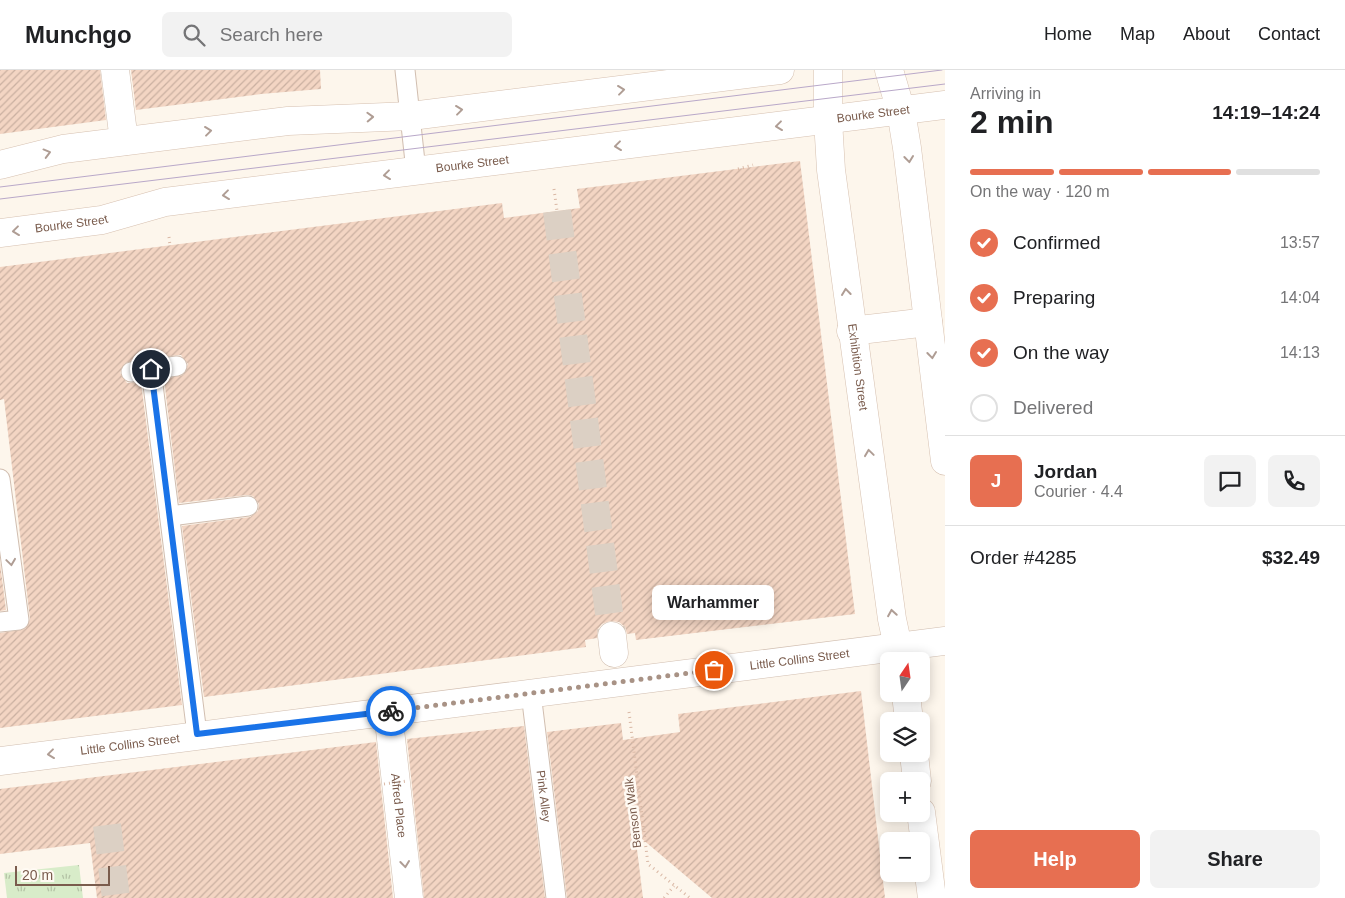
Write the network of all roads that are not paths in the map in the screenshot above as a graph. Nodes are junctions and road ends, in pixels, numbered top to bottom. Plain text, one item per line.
1 (115, 70) edge
2 (405, 70) edge
3 (780, 70) edge
4 (828, 70) edge
5 (889, 70) edge
6 (945, 105) edge
7 (901, 111) junction
8 (411, 116) junction
9 (828, 120) junction
10 (124, 141) junction
11 (0, 165) edge
12 (416, 171) junction
13 (0, 233) edge
14 (928, 322) junction
15 (851, 331) junction
16 (177, 366) dead end
17 (151, 369) junction
18 (131, 372) dead end
19 (945, 461) edge
20 (0, 479) edge
21 (248, 506) dead end
22 (170, 516) junction
23 (0, 622) edge
24 (945, 641) edge
25 (900, 652) edge
26 (907, 652) edge
27 (880, 656) edge
28 (531, 693) junction
29 (388, 712) junction
30 (197, 734) junction
31 (0, 760) edge
32 (922, 822) edge
33 (409, 898) edge
34 (556, 898) edge
35 (932, 898) edge

1 - 10 street
2 - 8 lane
8 -> 3 street
4 - 9 street, Exhibition Street
5 - 7 street
6 - 7 street, Bourke Street
7 - 9 street, Bourke Street
7 -> 14 street
10 -> 8 street
8 - 12 lane
9 -> 12 street, Bourke Street
15 -> 9 street, Exhibition Street
11 -> 10 street
12 -> 13 street, Bourke Street
14 - 15 street
14 -> 19 street
25 -> 15 street, Exhibition Street
16 - 17 lane
17 - 18 lane
17 - 22 lane
20 -> 23 lane
21 - 22 lane
22 - 30 lane
24 - 26 street, Little Collins Street
27 - 28 street, Little Collins Street
28 - 29 street, Little Collins Street
28 - 34 lane, Pink Alley
29 - 30 street, Little Collins Street
29 -> 33 street, Alfred Place
30 -> 31 street, Little Collins Street
32 - 35 street

